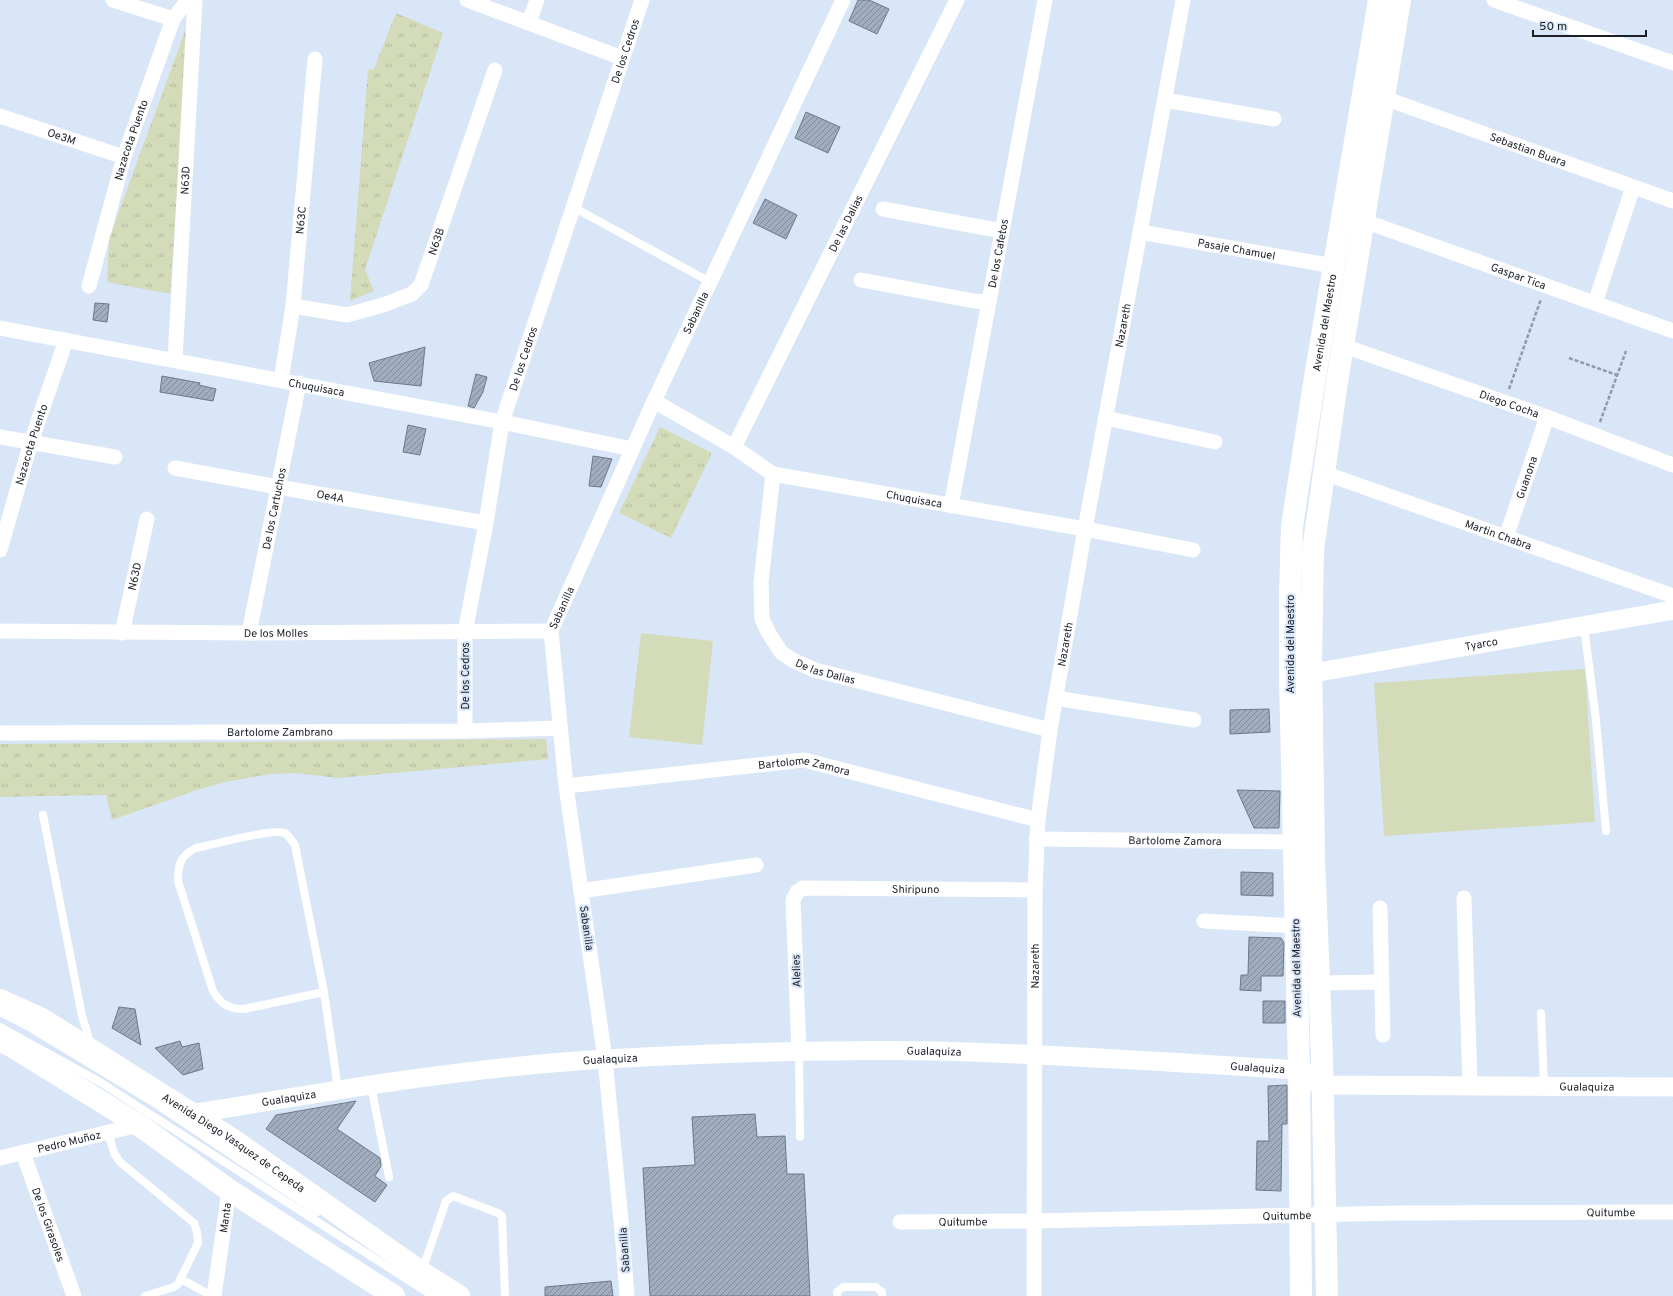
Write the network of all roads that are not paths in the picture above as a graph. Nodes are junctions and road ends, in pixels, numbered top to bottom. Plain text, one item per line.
1 (113, 0) edge
2 (188, 0) edge
3 (195, 0) edge
4 (467, 0) edge
5 (537, 0) edge
6 (642, 0) edge
7 (843, 0) edge
8 (957, 0) edge
9 (1045, 0) edge
10 (1183, 0) edge
11 (1494, 0) edge
12 (1389, 2) edge
13 (173, 19) junction
14 (529, 22) junction
15 (622, 58) junction
16 (315, 60) dead end
17 (1673, 63) edge
18 (494, 70) dead end
19 (1384, 98) junction
20 (1165, 100) junction
21 (0, 116) edge
22 (1274, 119) dead end
23 (124, 157) junction
24 (1349, 181) junction
25 (1370, 185) junction
26 (1633, 187) junction
27 (1673, 201) edge
28 (573, 207) junction
29 (883, 209) dead end
30 (1364, 221) junction
31 (1002, 231) junction
32 (1140, 232) junction
33 (1334, 266) junction
34 (861, 280) dead end
35 (710, 282) junction
36 (89, 286) dead end
37 (989, 302) junction
38 (1594, 303) junction
39 (293, 306) junction
40 (0, 328) edge
41 (1673, 331) edge
42 (66, 340) junction
43 (1344, 346) junction
44 (175, 360) junction
45 (1315, 377) junction
46 (280, 380) junction
47 (1337, 382) junction
48 (299, 384) junction
49 (654, 401) junction
50 (1547, 417) junction
51 (1106, 418) junction
52 (502, 422) junction
53 (0, 437) edge
54 (31, 442) junction
55 (1215, 442) dead end
56 (734, 447) junction
57 (632, 449) junction
58 (115, 457) dead end
59 (1673, 465) edge
60 (175, 468) dead end
61 (1324, 473) junction
62 (773, 474) junction
63 (278, 487) junction
64 (951, 506) junction
65 (147, 519) dead end
66 (486, 523) junction
67 (1085, 529) junction
68 (1506, 537) junction
69 (0, 550) edge
70 (1193, 550) dead end
71 (1290, 594) junction
72 (1312, 594) junction
73 (1673, 596) edge
74 (1673, 610) edge
75 (1584, 626) junction
76 (0, 630) edge
77 (551, 631) junction
78 (465, 632) junction
79 (122, 633) junction
80 (249, 633) junction
81 (1311, 673) junction
82 (1290, 677) junction
83 (1056, 698) junction
84 (1194, 720) dead end
85 (560, 728) junction
86 (1050, 730) junction
87 (465, 731) junction
88 (0, 733) edge
89 (566, 786) junction
90 (42, 815) dead end
91 (1038, 820) junction
92 (1606, 831) dead end
93 (1036, 839) junction
94 (1304, 842) junction
95 (756, 865) dead end
96 (1035, 890) junction
97 (581, 891) junction
98 (797, 892) joint
99 (1464, 898) dead end
100 (1380, 908) dead end
101 (1204, 921) dead end
102 (1296, 926) junction
103 (1382, 982) junction
104 (1320, 983) junction
105 (324, 992) junction
106 (0, 1000) edge
107 (0, 1012) edge
108 (1541, 1013) dead end
109 (0, 1027) edge
110 (1383, 1035) dead end
111 (0, 1041) edge
112 (93, 1051) junction
113 (799, 1051) junction
114 (1034, 1054) junction
115 (605, 1059) junction
116 (1299, 1070) junction
117 (1323, 1085) junction
118 (371, 1086) junction
119 (1470, 1086) junction
120 (1544, 1086) junction
121 (1673, 1087) edge
122 (338, 1089) junction
123 (192, 1114) junction
124 (139, 1126) junction
125 (108, 1132) junction
126 (800, 1136) dead end
127 (233, 1148) junction
128 (22, 1153) junction
129 (0, 1158) edge
130 (389, 1177) dead end
131 (230, 1178) junction
132 (1673, 1212) edge
133 (1326, 1215) junction
134 (1301, 1216) junction
135 (1034, 1221) junction
136 (900, 1222) dead end
137 (421, 1272) junction
138 (181, 1279) junction
139 (74, 1296) edge
140 (145, 1296) edge
141 (213, 1296) edge
142 (394, 1296) edge
143 (434, 1296) edge
144 (443, 1296) edge
145 (459, 1296) edge
146 (505, 1296) edge
147 (627, 1296) edge
148 (837, 1296) edge
149 (882, 1296) edge
150 (1034, 1296) edge
151 (1302, 1296) edge
152 (1327, 1296) edge

1 - 13 street
2 - 13 street, Nazacota Puento
3 - 44 street, N63D
4 - 14 street
5 - 14 street
6 - 15 street, De los Cedros
7 - 35 street, Sabanilla
8 - 56 street, De las Dalias
9 - 31 street, De los Cafetos
10 - 20 street, Nazareth
11 - 17 street
12 - 19 main road, Avenida del Maestro
12 - 24 main road, Avenida del Maestro
13 - 23 street, Nazacota Puento
14 - 15 street
15 - 28 street, De los Cedros
16 - 39 street, N63C
18 - 39 street, N63B
19 - 25 main road, Avenida del Maestro
19 - 26 street, Sebastian Buara
20 - 22 street
20 - 32 street, Nazareth
21 - 23 street, Oe3M
23 - 36 street, Nazacota Puento
24 - 25 main road
24 - 33 main road, Avenida del Maestro
25 - 30 main road, Avenida del Maestro
26 - 27 street, Sebastian Buara
26 - 38 street
28 - 35 lane
28 - 52 street, De los Cedros
29 - 31 street
30 - 38 street, Gaspar Tica
30 - 43 main road, Avenida del Maestro
31 - 37 street, De los Cafetos
32 - 33 street, Pasaje Chamuel
32 - 51 street, Nazareth
33 - 45 main road, Avenida del Maestro
34 - 37 street
35 - 49 street, Sabanilla
37 - 64 street, De los Cafetos
38 - 41 street, Gaspar Tica
39 - 46 street, N63C
40 - 42 street, Chuquisaca
42 - 44 street, Chuquisaca
42 - 54 street, Nazacota Puento
43 - 47 main road, Avenida del Maestro
43 - 50 street, Diego Cocha
44 - 46 street, Chuquisaca
45 - 47 main road
45 - 71 main road, Avenida del Maestro
46 - 48 street, Chuquisaca
47 - 61 main road, Avenida del Maestro
48 - 52 street, Chuquisaca
48 - 63 street, De los Cartuchos
49 - 56 street, Chuquisaca
49 - 57 street, Sabanilla
50 - 59 street, Diego Cocha
50 - 68 street, Guanona
51 - 55 street
51 - 67 street, Nazareth
52 - 57 street, Chuquisaca
52 - 66 street, De los Cedros
53 - 54 street
54 - 58 street
54 - 69 street, Nazacota Puento
56 - 62 street, Chuquisaca
57 - 77 street, Sabanilla
60 - 63 street, Oe4A
61 - 68 street, Martin Chabra
61 - 72 main road, Avenida del Maestro
62 - 64 street, Chuquisaca
62 - 86 street, De las Dalias
63 - 66 street, Oe4A
63 - 80 street, De los Cartuchos
64 - 67 street, Chuquisaca
65 - 79 street, N63D
66 - 78 street, De los Cedros
67 - 70 street, Chuquisaca
67 - 83 street, Nazareth
68 - 73 street, Martin Chabra
71 - 72 main road
71 - 82 main road, Avenida del Maestro
72 - 81 main road, Avenida del Maestro
74 - 75 street, Tyarco
75 - 81 street, Tyarco
75 - 92 lane
76 - 79 street, De los Molles
77 - 78 street, De los Molles
77 - 85 street, Sabanilla
78 - 80 street, De los Molles
78 - 87 street, De los Cedros
79 - 80 street, De los Molles
81 - 82 street, Tyarco
81 - 94 main road, Avenida del Maestro
82 - 94 main road, Avenida del Maestro
83 - 84 street
83 - 86 street, Nazareth
85 - 87 street, Bartolome Zambrano
85 - 89 street, Sabanilla
86 - 91 street, Nazareth
87 - 88 street, Bartolome Zambrano
89 - 91 street, Bartolome Zamora
89 - 97 street, Sabanilla
90 - 112 lane
91 - 93 street, Nazareth
93 - 94 street, Bartolome Zamora
93 - 96 street, Nazareth
94 - 102 main road, Avenida del Maestro
94 - 104 main road, Avenida del Maestro
95 - 97 street
96 - 98 street, Shiripuno
96 - 114 street, Nazareth
97 - 115 street, Sabanilla
98 - 113 street, Alelies
99 - 119 street
100 - 103 street
101 - 102 street
102 - 116 main road, Avenida del Maestro
103 - 104 street
103 - 110 street
104 - 117 main road, Avenida del Maestro
105 - 105 lane
105 - 122 lane
106 - 112 main road, Avenida Diego Vasquez de Cepeda
107 - 127 lane
108 - 120 lane
109 - 131 lane
111 - 124 main road
112 - 123 main road, Avenida Diego Vasquez de Cepeda
113 - 114 street, Gualaquiza
113 - 115 street, Gualaquiza
113 - 126 lane
114 - 116 street, Gualaquiza
114 - 135 street, Nazareth
115 - 118 street, Gualaquiza
115 - 147 street, Sabanilla
116 - 117 street, Gualaquiza
116 - 134 main road, Avenida del Maestro
117 - 119 street, Gualaquiza
117 - 133 main road, Avenida del Maestro
118 - 122 street, Gualaquiza
118 - 130 lane
119 - 120 street, Gualaquiza
120 - 121 street, Gualaquiza
122 - 123 street, Gualaquiza
123 - 127 main road, Avenida Diego Vasquez de Cepeda
124 - 125 street, Pedro Muñoz
124 - 131 main road
125 - 128 street, Pedro Muñoz
125 - 138 lane
127 - 131 lane, Manta
127 - 137 main road, Avenida Diego Vasquez de Cepeda
127 - 144 lane
128 - 129 street, Pedro Muñoz
128 - 139 street, De los Girasoles
131 - 141 street, Manta
131 - 142 main road
131 - 143 lane
132 - 133 street, Quitumbe
133 - 134 street, Quitumbe
133 - 152 main road, Avenida del Maestro
134 - 135 street, Quitumbe
134 - 151 main road, Avenida del Maestro
135 - 136 street, Quitumbe
135 - 150 street, Nazareth
137 - 145 main road, Avenida Diego Vasquez de Cepeda
137 - 146 lane
138 - 140 lane
138 - 141 lane
148 - 149 lane

